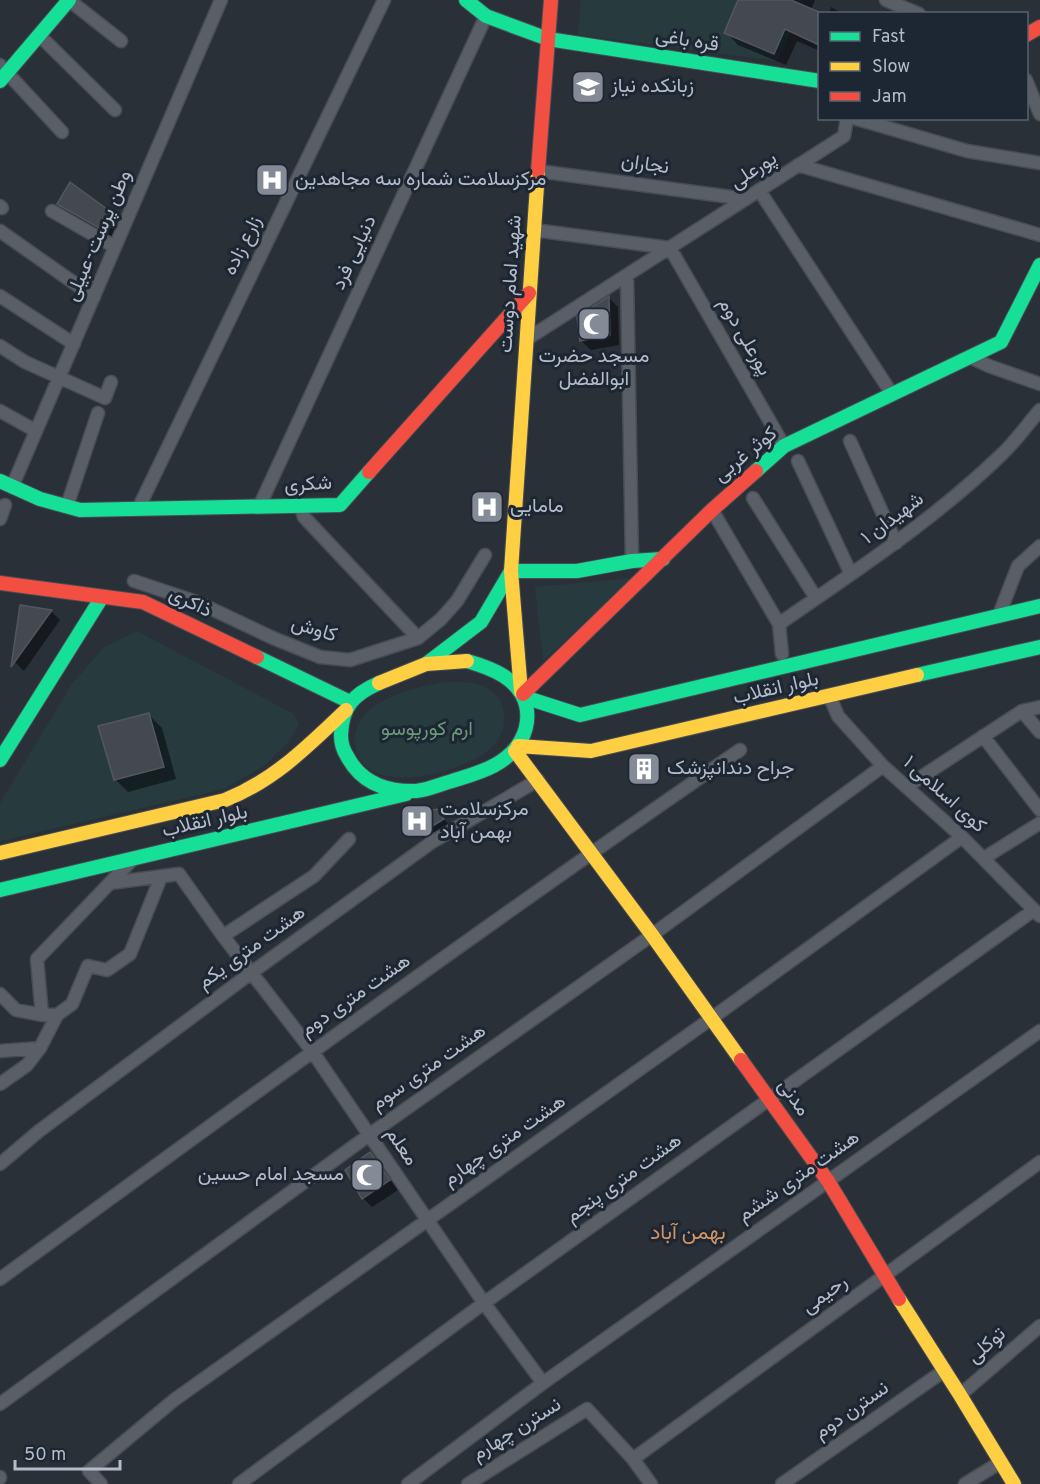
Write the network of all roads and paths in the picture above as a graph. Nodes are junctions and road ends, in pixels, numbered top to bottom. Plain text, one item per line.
1 (69, 0) edge
2 (221, 0) edge
3 (384, 0) edge
4 (466, 0) edge
5 (551, 0) edge
6 (886, 0) edge
7 (914, 12) edge
8 (486, 16) junction
9 (39, 35) junction
10 (548, 39) junction
11 (121, 41) dead end
12 (2, 73) edge
13 (818, 81) edge
14 (1028, 85) edge
15 (115, 110) dead end
16 (1040, 114) edge
17 (847, 120) edge
18 (861, 120) edge
19 (62, 132) dead end
20 (1040, 163) edge
21 (798, 165) junction
22 (538, 171) junction
23 (759, 190) junction
24 (746, 199) junction
25 (52, 211) dead end
26 (534, 230) junction
27 (0, 231) edge
28 (1040, 235) edge
29 (115, 247) junction
30 (670, 248) junction
31 (1040, 266) edge
32 (627, 276) junction
33 (529, 293) junction
34 (0, 296) edge
35 (94, 297) junction
36 (527, 339) junction
37 (74, 344) junction
38 (0, 346) edge
39 (970, 357) junction
40 (59, 378) junction
41 (111, 382) dead end
42 (1040, 384) edge
43 (892, 394) junction
44 (1040, 410) edge
45 (0, 411) edge
46 (98, 413) dead end
47 (36, 431) junction
48 (850, 441) dead end
49 (784, 446) junction
50 (798, 461) dead end
51 (6, 484) edge
52 (753, 498) dead end
53 (5, 505) dead end
54 (300, 505) junction
55 (67, 506) junction
56 (259, 507) junction
57 (138, 509) junction
58 (712, 510) junction
59 (0, 519) edge
60 (896, 543) junction
61 (1040, 546) edge
62 (485, 555) dead end
63 (663, 559) junction
64 (632, 561) junction
65 (511, 571) junction
66 (851, 574) junction
67 (134, 581) dead end
68 (0, 583) edge
69 (102, 597) junction
70 (816, 598) junction
71 (1040, 606) edge
72 (999, 615) junction
73 (779, 624) junction
74 (418, 638) junction
75 (1040, 647) edge
76 (782, 654) dead end
77 (426, 664) junction
78 (523, 694) junction
79 (830, 697) junction
80 (348, 706) junction
81 (1040, 707) edge
82 (1022, 711) junction
83 (1040, 732) edge
84 (983, 736) junction
85 (516, 748) junction
86 (740, 750) dead end
87 (0, 760) edge
88 (883, 766) junction
89 (538, 780) junction
90 (906, 787) junction
91 (418, 791) junction
92 (1040, 810) edge
93 (1040, 823) edge
94 (962, 837) junction
95 (350, 839) dead end
96 (0, 853) edge
97 (591, 853) junction
98 (984, 858) junction
99 (133, 859) junction
100 (160, 877) junction
101 (110, 883) junction
102 (0, 890) edge
103 (1037, 913) edge
104 (652, 935) junction
105 (223, 936) junction
106 (251, 973) junction
107 (0, 994) edge
108 (42, 1015) junction
109 (57, 1015) junction
110 (712, 1018) junction
111 (1040, 1030) edge
112 (40, 1048) junction
113 (0, 1051) edge
114 (312, 1051) junction
115 (0, 1084) edge
116 (770, 1099) junction
117 (369, 1135) junction
118 (1040, 1162) edge
119 (0, 1164) edge
120 (828, 1180) junction
121 (427, 1220) junction
122 (884, 1276) junction
123 (0, 1279) edge
124 (484, 1303) junction
125 (1040, 1326) edge
126 (945, 1370) junction
127 (543, 1383) junction
128 (960, 1395) junction
129 (0, 1404) edge
130 (633, 1459) junction
131 (1000, 1462) junction
132 (647, 1482) edge
133 (101, 1484) edge
134 (239, 1484) edge
135 (408, 1484) edge
136 (468, 1484) edge
137 (782, 1484) edge
138 (964, 1484) edge
139 (1014, 1484) edge

1 - 9 main road
1 - 11 street
2 - 29 street, وطن پرست-عبیلی
3 - 57 street, زارع زاده
4 - 8 main road, قره باغی
5 - 10 main road, شهید امام دوست
6 - 7 street
8 - 10 main road, قره باغی
8 - 56 street, دنیایی فرد
9 - 12 main road
9 - 15 street
10 - 13 main road, قره باغی
10 - 22 main road, شهید امام دوست
12 - 19 street
14 - 16 street
17 - 21 street, پورعلی
18 - 20 street
21 - 23 street, پورعلی
21 - 28 street
22 - 24 street, نجاران
22 - 26 main road, شهید امام دوست
23 - 24 street, پورعلی
23 - 43 street
24 - 30 street, پورعلی
25 - 29 street
26 - 30 street
26 - 33 main road, شهید امام دوست
27 - 35 street
29 - 35 street, وطن پرست-عبیلی
30 - 32 street, پورعلی
30 - 49 street, پورعلی دوم
31 - 39 main road, کوثر غربی
32 - 36 street, پورعلی
32 - 64 street
33 - 36 main road, شهید امام دوست
33 - 54 main road, شکری
34 - 37 street
35 - 37 street, وطن پرست-عبیلی
36 - 65 main road, شهید امام دوست
37 - 40 street, وطن پرست-عبیلی
38 - 40 street
39 - 42 street
39 - 43 main road, کوثر غربی
40 - 41 street
40 - 47 street, وطن پرست-عبیلی
43 - 49 main road, کوثر غربی
44 - 60 street, شهیدان ۱
45 - 47 street
46 - 55 street
47 - 51 street, وطن پرست-عبیلی
48 - 60 street
49 - 58 main road, کوثر غربی
50 - 66 street
51 - 55 main road, شکری
52 - 70 street
53 - 59 street
54 - 56 main road, شکری
54 - 74 street
55 - 57 main road, شکری
56 - 57 main road, شکری
58 - 63 main road, کوثر غربی
58 - 73 street
60 - 66 street, شهیدان ۱
61 - 72 street
62 - 74 street, کاوش
63 - 64 main road
63 - 78 main road, کوثر غربی
64 - 65 main road
65 - 77 main road
65 - 78 main road, شهید امام دوست
66 - 70 street, شهیدان ۱
67 - 74 street, کاوش
68 - 69 main road, ذاکری
69 - 80 main road, ذاکری
69 - 87 main road
70 - 73 street, شهیدان ۱
71 - 72 main road, بلوار انقلاب
72 - 78 main road, بلوار انقلاب
73 - 76 street
75 - 79 main road, بلوار انقلاب
77 - 78 main road
77 - 80 main road
78 - 85 main road
79 - 85 main road, بلوار انقلاب
79 - 88 street, کوی اسلامی ۱
80 - 91 main road
80 - 96 main road, بلوار انقلاب
81 - 82 street
82 - 83 street
82 - 84 street
84 - 90 street
84 - 92 street
85 - 89 main road, مدنی
85 - 91 main road
86 - 97 street, هشت متری دوم
88 - 90 street, کوی اسلامی ۱
88 - 104 street, هشت متری سوم
89 - 97 main road, مدنی
89 - 106 street, هشت متری یکم
90 - 94 street, کوی اسلامی ۱
91 - 99 main road, بلوار انقلاب
93 - 98 street
94 - 98 street, کوی اسلامی ۱
94 - 110 street, هشت متری چهارم
95 - 105 street
97 - 104 main road, مدنی
97 - 114 street, هشت متری دوم
98 - 103 street, کوی اسلامی ۱
99 - 101 street
99 - 102 main road, بلوار انقلاب
100 - 101 street, معلم
100 - 105 street, معلم
100 - 109 street
101 - 108 street
103 - 116 street, هشت متری پنجم
104 - 110 main road, مدنی
104 - 117 street, هشت متری سوم
105 - 106 street, معلم
106 - 114 street, معلم
106 - 119 street, هشت متری یکم
107 - 108 street
108 - 109 street
109 - 112 street
110 - 116 main road, مدنی
110 - 121 street, هشت متری چهارم
111 - 120 street, هشت متری ششم
112 - 113 street
112 - 115 street
114 - 117 street, معلم
114 - 123 street, هشت متری دوم
116 - 120 main road, مدنی
116 - 124 street, هشت متری پنجم
117 - 121 street, معلم
117 - 129 street, هشت متری سوم
118 - 122 street, رحیمی
120 - 122 main road, مدنی
120 - 127 street, هشت متری ششم
121 - 124 street, معلم
121 - 133 street, هشت متری چهارم
122 - 126 main road, مدنی
122 - 130 street, رحیمی
124 - 127 street, معلم
124 - 134 street, هشت متری پنجم
125 - 128 street, توکلی
126 - 128 main road, مدنی
126 - 137 street, نسترن دوم
127 - 135 street, هشت متری ششم
128 - 131 main road, مدنی
130 - 132 street
130 - 136 street, نسترن چهارم
131 - 138 street
131 - 139 main road, مدنی

